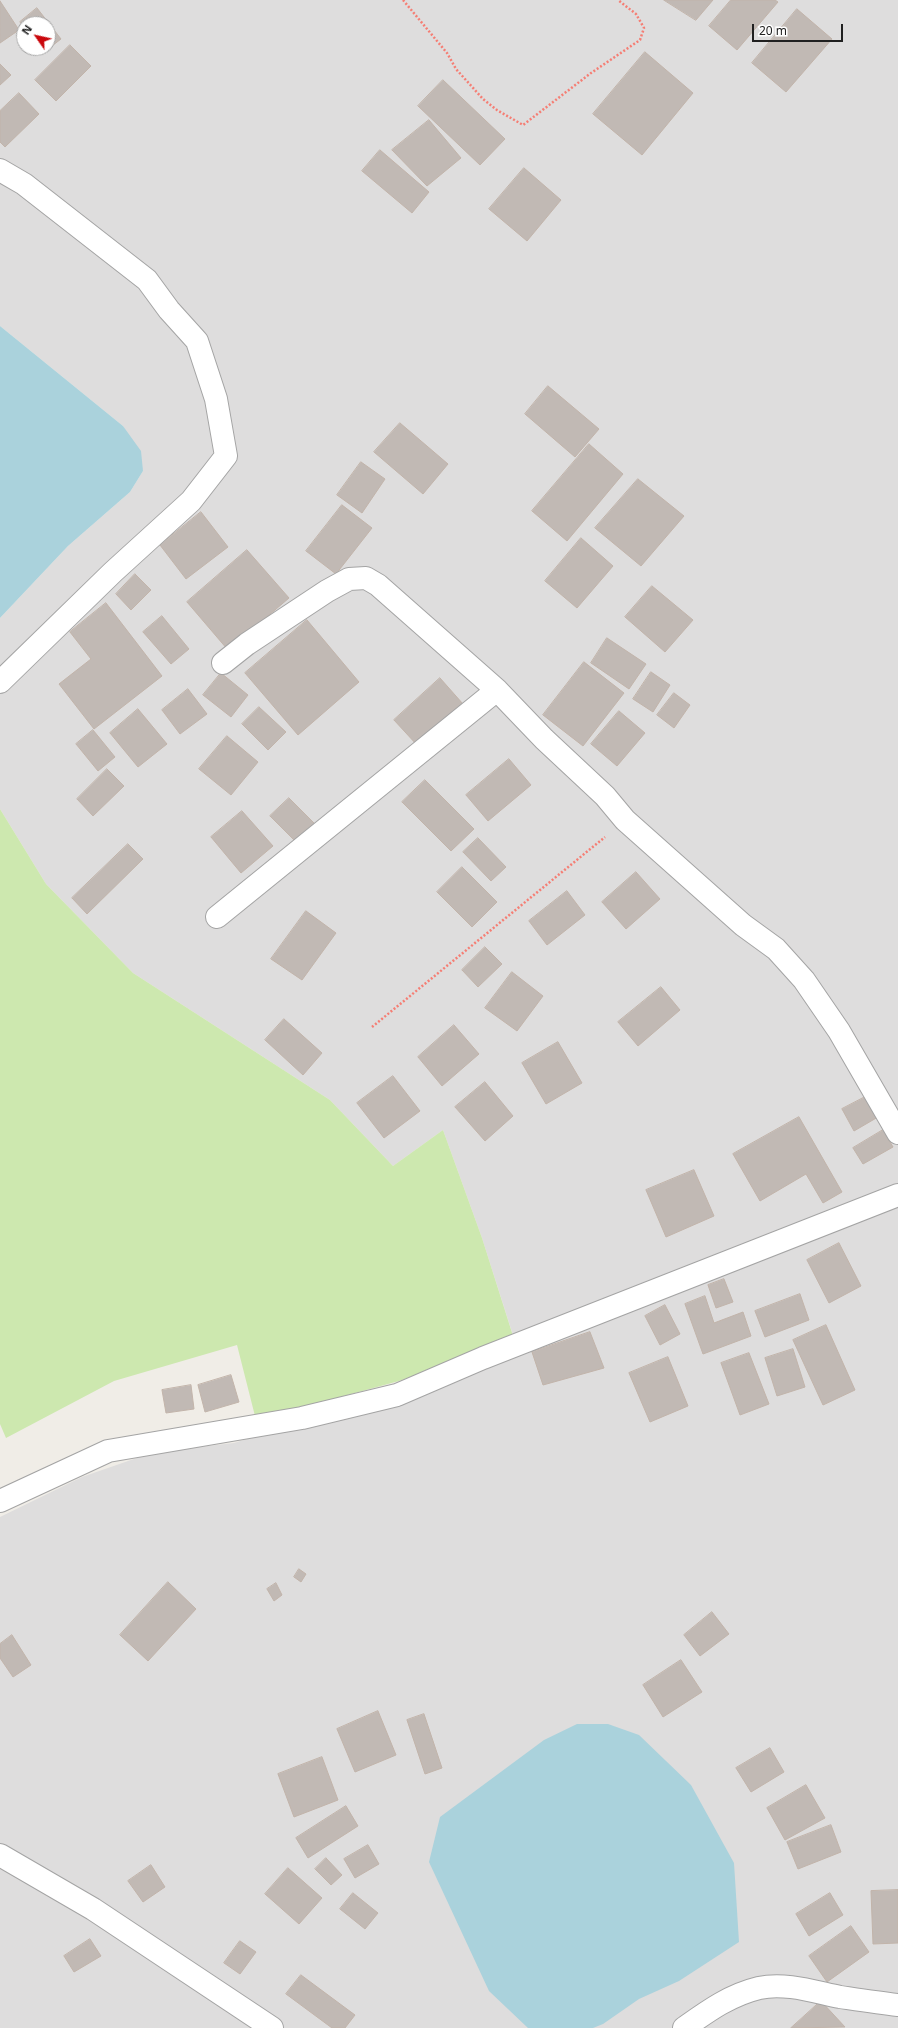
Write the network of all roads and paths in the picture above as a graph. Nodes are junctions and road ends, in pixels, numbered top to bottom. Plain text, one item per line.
1 (402, 0) edge
2 (618, 0) edge
3 (0, 170) edge
4 (224, 664) dead end
5 (0, 682) edge
6 (497, 690) junction
7 (625, 820) junction
8 (217, 917) dead end
9 (372, 1027) dead end
10 (898, 1133) edge
11 (898, 1195) edge
12 (0, 1501) edge
13 (0, 1855) edge
14 (898, 2005) edge
15 (272, 2028) edge
16 (684, 2028) edge

1 - 2 path
3 - 5 street
4 - 6 street
6 - 7 street
6 - 8 street
7 - 9 path
7 - 10 street
11 - 12 street
13 - 15 street
14 - 16 street

